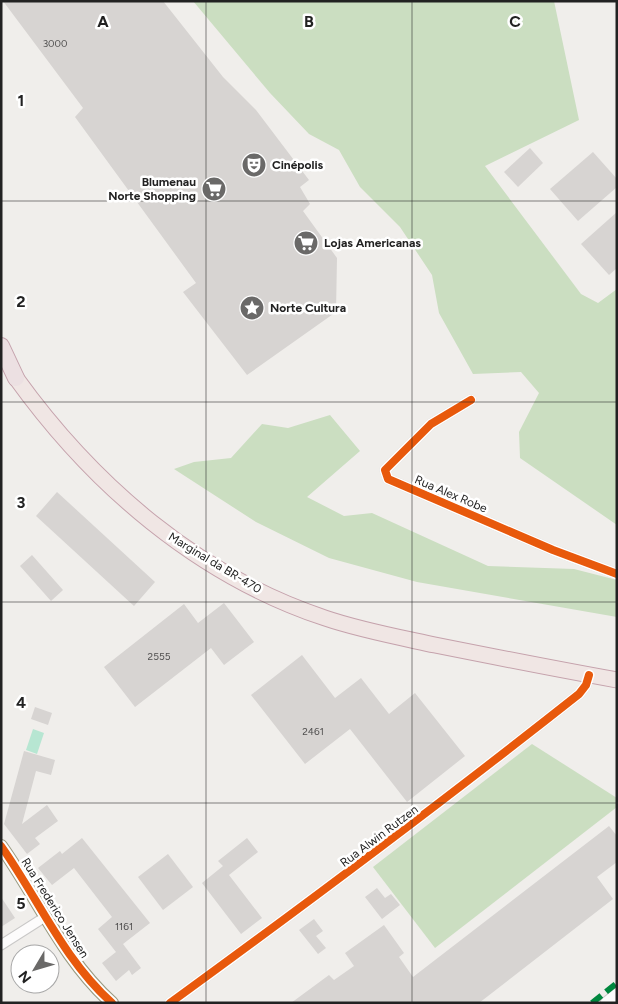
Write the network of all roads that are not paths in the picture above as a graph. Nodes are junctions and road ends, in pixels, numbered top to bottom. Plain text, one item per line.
1 (1, 346) edge
2 (1, 355) edge
3 (16, 378) junction
4 (471, 400) dead end
5 (617, 574) edge
6 (589, 675) junction
7 (617, 680) edge
8 (1, 846) edge
9 (45, 917) junction
10 (1, 945) edge
11 (617, 994) edge
12 (112, 1003) edge
13 (170, 1003) edge
14 (606, 1003) edge

1 - 3 highway
2 - 3 highway, Marginal da BR-470
3 - 6 highway, Marginal da BR-470
4 - 5 street, Rua Alex Robe
6 - 7 highway, Marginal da BR-470
6 - 13 street, Rua Alwin Rutzen
8 - 9 main road, Rua Frederico Jensen
9 - 10 street
9 - 12 main road, Rua Frederico Jensen
11 - 14 street

